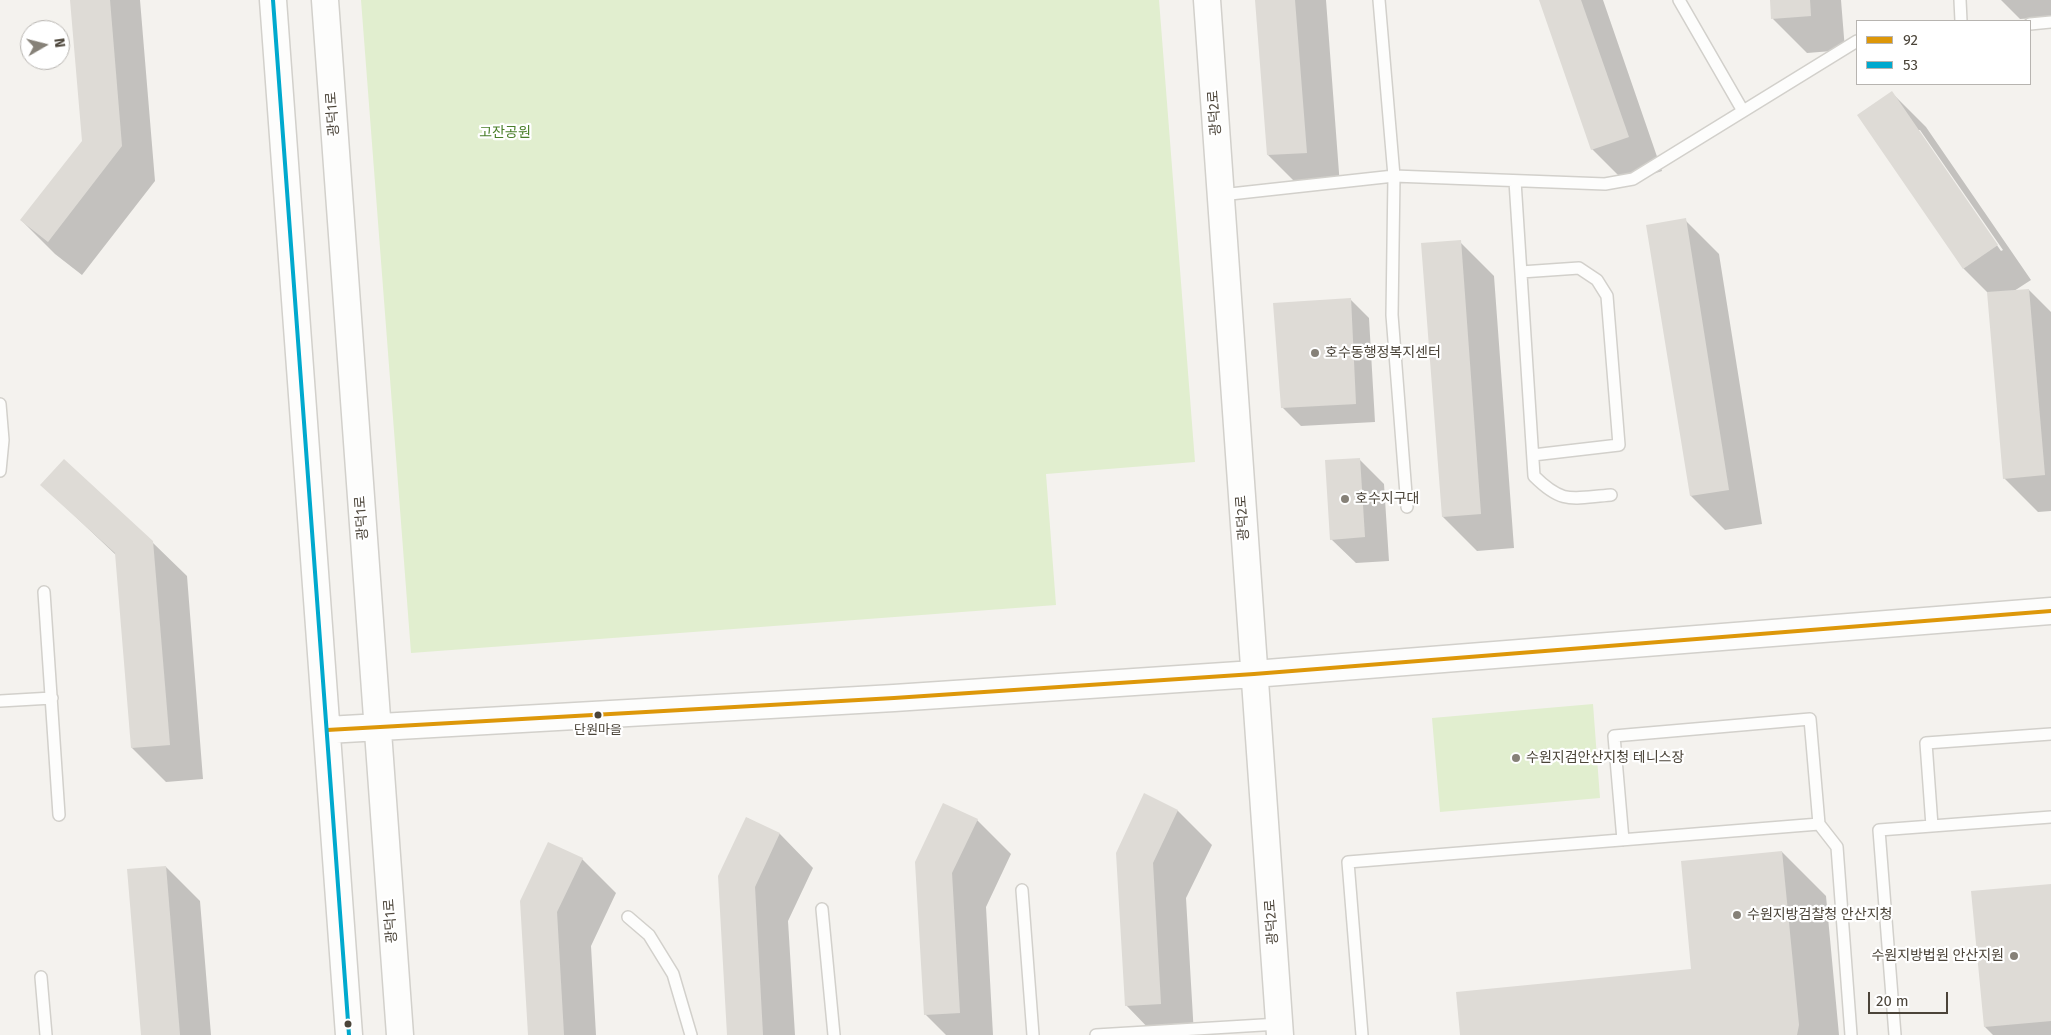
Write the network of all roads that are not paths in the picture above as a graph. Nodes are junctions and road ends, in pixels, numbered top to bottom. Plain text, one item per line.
1 (273, 0) edge
2 (325, 0) edge
3 (1207, 0) edge
4 (1379, 0) edge
5 (1679, 0) edge
6 (1960, 0) edge
7 (1961, 20) edge
8 (2051, 22) edge
9 (2031, 24) edge
10 (1856, 42) edge
11 (1743, 111) junction
12 (1394, 176) junction
13 (1515, 181) junction
14 (1221, 195) junction
15 (1522, 272) junction
16 (0, 404) edge
17 (1533, 455) junction
18 (0, 471) edge
19 (1611, 495) dead end
20 (1407, 506) dead end
21 (44, 592) dead end
22 (2051, 612) edge
23 (1254, 674) junction
24 (52, 698) junction
25 (0, 701) edge
26 (376, 726) junction
27 (327, 730) junction
28 (2051, 734) edge
29 (59, 815) dead end
30 (2051, 817) edge
31 (1819, 824) junction
32 (1932, 826) junction
33 (1623, 840) junction
34 (1022, 890) dead end
35 (822, 908) dead end
36 (628, 916) dead end
37 (41, 978) dead end
38 (1280, 1029) edge
39 (46, 1035) edge
40 (348, 1035) edge
41 (400, 1035) edge
42 (691, 1035) edge
43 (834, 1035) edge
44 (1033, 1035) edge
45 (1096, 1035) edge
46 (1362, 1035) edge
47 (1851, 1035) edge
48 (1895, 1035) edge

1 - 27 street
2 - 26 street, 광덕1로
3 - 14 street, 광덕2로
4 - 12 lane
5 - 11 lane
6 - 7 lane
8 - 9 lane
10 - 11 lane
11 - 13 lane
12 - 13 lane
12 - 14 lane
12 - 20 lane
13 - 15 lane
14 - 23 street, 광덕2로
15 - 17 lane
15 - 17 lane
16 - 18 lane
17 - 19 lane
21 - 24 lane
22 - 23 street
23 - 26 street
23 - 38 street, 광덕2로
24 - 25 lane
24 - 29 lane
26 - 27 street
26 - 41 street, 광덕1로
27 - 40 street
28 - 32 lane
30 - 32 lane
31 - 33 lane
31 - 33 lane
31 - 47 lane
32 - 48 lane
33 - 46 lane
34 - 44 lane
35 - 43 lane
36 - 42 lane
37 - 39 lane
38 - 45 lane

